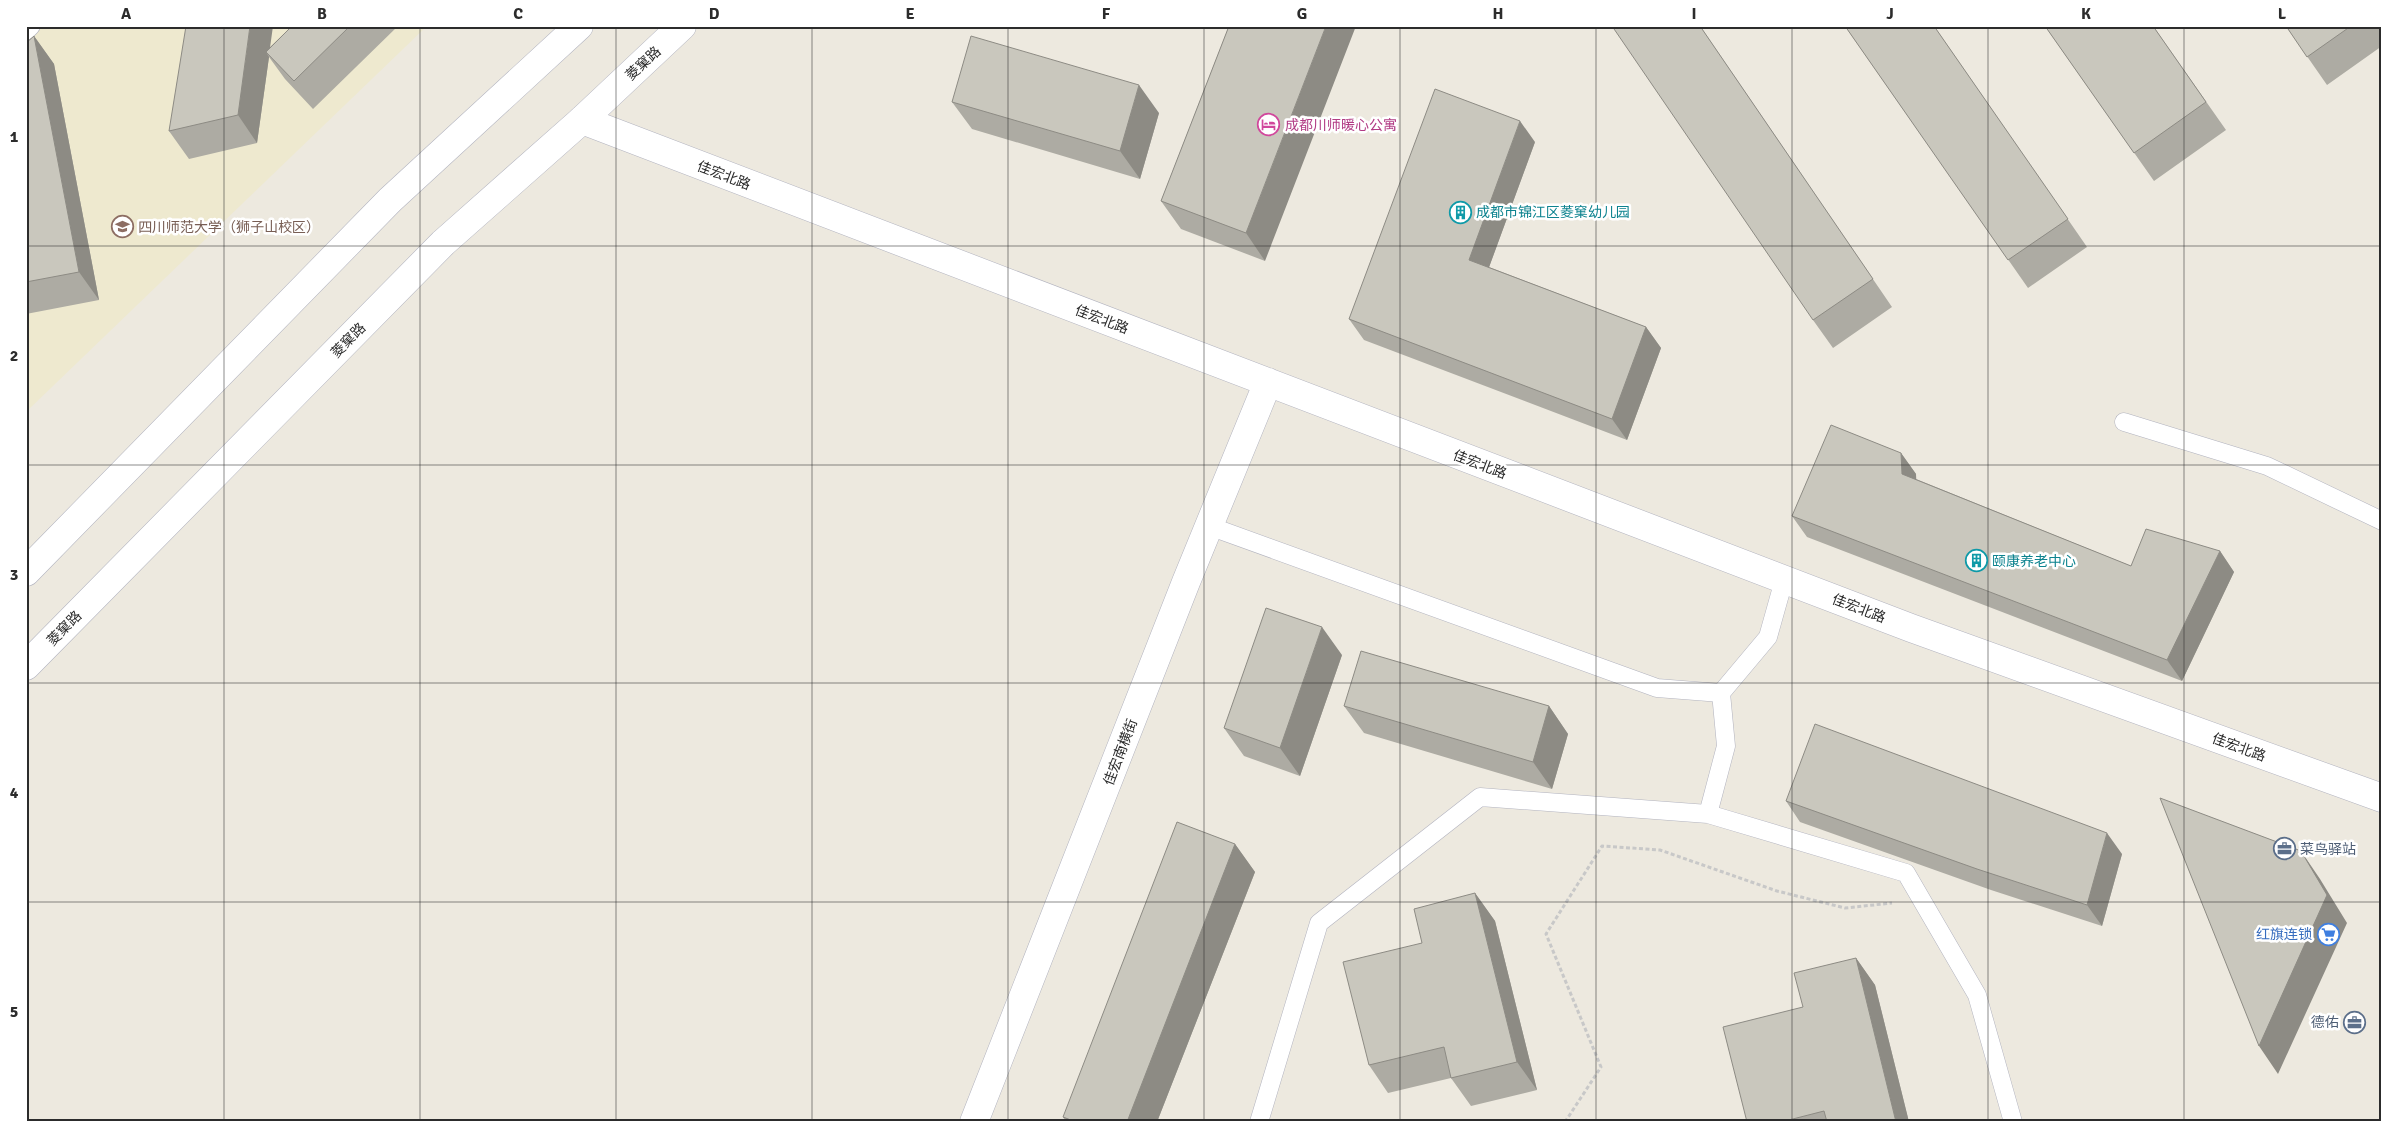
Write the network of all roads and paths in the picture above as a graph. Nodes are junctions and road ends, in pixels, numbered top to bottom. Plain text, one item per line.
1 (31, 26) edge
2 (579, 26) edge
3 (682, 26) edge
4 (26, 31) edge
5 (582, 120) junction
6 (1268, 382) junction
7 (2124, 422) dead end
8 (2382, 521) edge
9 (1209, 526) junction
10 (26, 572) edge
11 (1784, 580) junction
12 (26, 666) edge
13 (1721, 693) junction
14 (2382, 798) edge
15 (1708, 814) junction
16 (1922, 899) junction
17 (974, 1122) edge
18 (1258, 1122) edge
19 (1565, 1122) edge
20 (2013, 1122) edge

1 - 4 lane
2 - 10 street
3 - 5 street, 菱窠路
5 - 6 street, 佳宏北路
5 - 12 street, 菱窠路
6 - 9 street, 佳宏南横街
6 - 11 street, 佳宏北路
7 - 8 lane
9 - 13 lane
9 - 17 street, 佳宏南横街
11 - 13 lane
11 - 14 street, 佳宏北路
13 - 15 lane
15 - 16 lane
15 - 18 lane
16 - 19 path
16 - 20 lane

